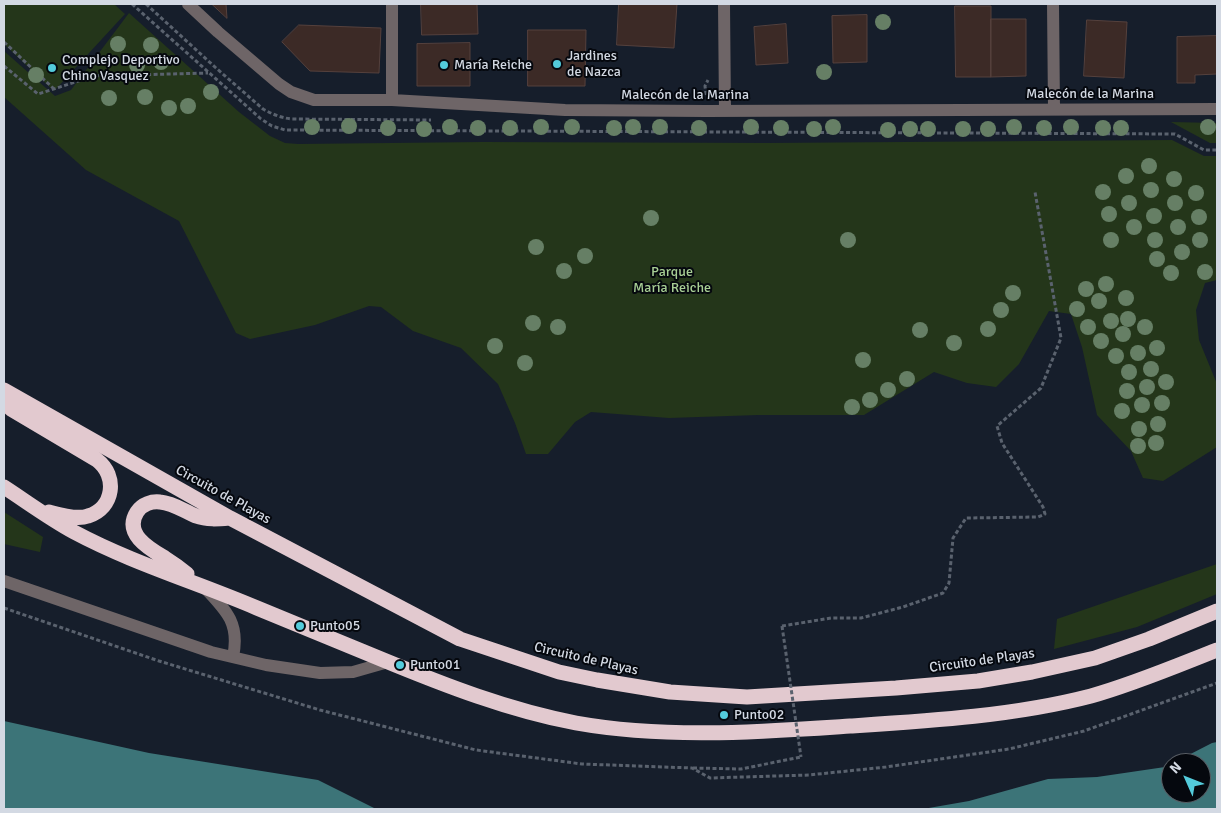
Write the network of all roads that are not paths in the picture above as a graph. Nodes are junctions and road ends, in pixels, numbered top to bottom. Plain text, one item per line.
1 (188, 4) edge
2 (392, 4) edge
3 (724, 4) edge
4 (1054, 4) edge
5 (392, 100) junction
6 (1054, 109) junction
7 (1217, 109) edge
8 (725, 110) junction
9 (4, 390) edge
10 (4, 402) edge
11 (4, 487) edge
12 (36, 508) junction
13 (230, 518) junction
14 (4, 581) edge
15 (202, 585) junction
16 (1217, 611) edge
17 (1217, 650) edge
18 (233, 657) junction
19 (388, 662) junction

1 - 5 street, Malecón de la Marina
2 - 5 street
3 - 8 street
4 - 6 street
5 - 8 street, Malecón de la Marina
6 - 7 street, Malecón de la Marina
6 - 8 street, Malecón de la Marina
9 - 13 highway, Circuito de Playas
10 - 12 highway
11 - 12 highway
12 - 15 highway
13 - 15 highway
13 - 16 highway, Circuito de Playas
14 - 18 street
15 - 18 street
15 - 19 highway
17 - 19 highway
18 - 19 street

